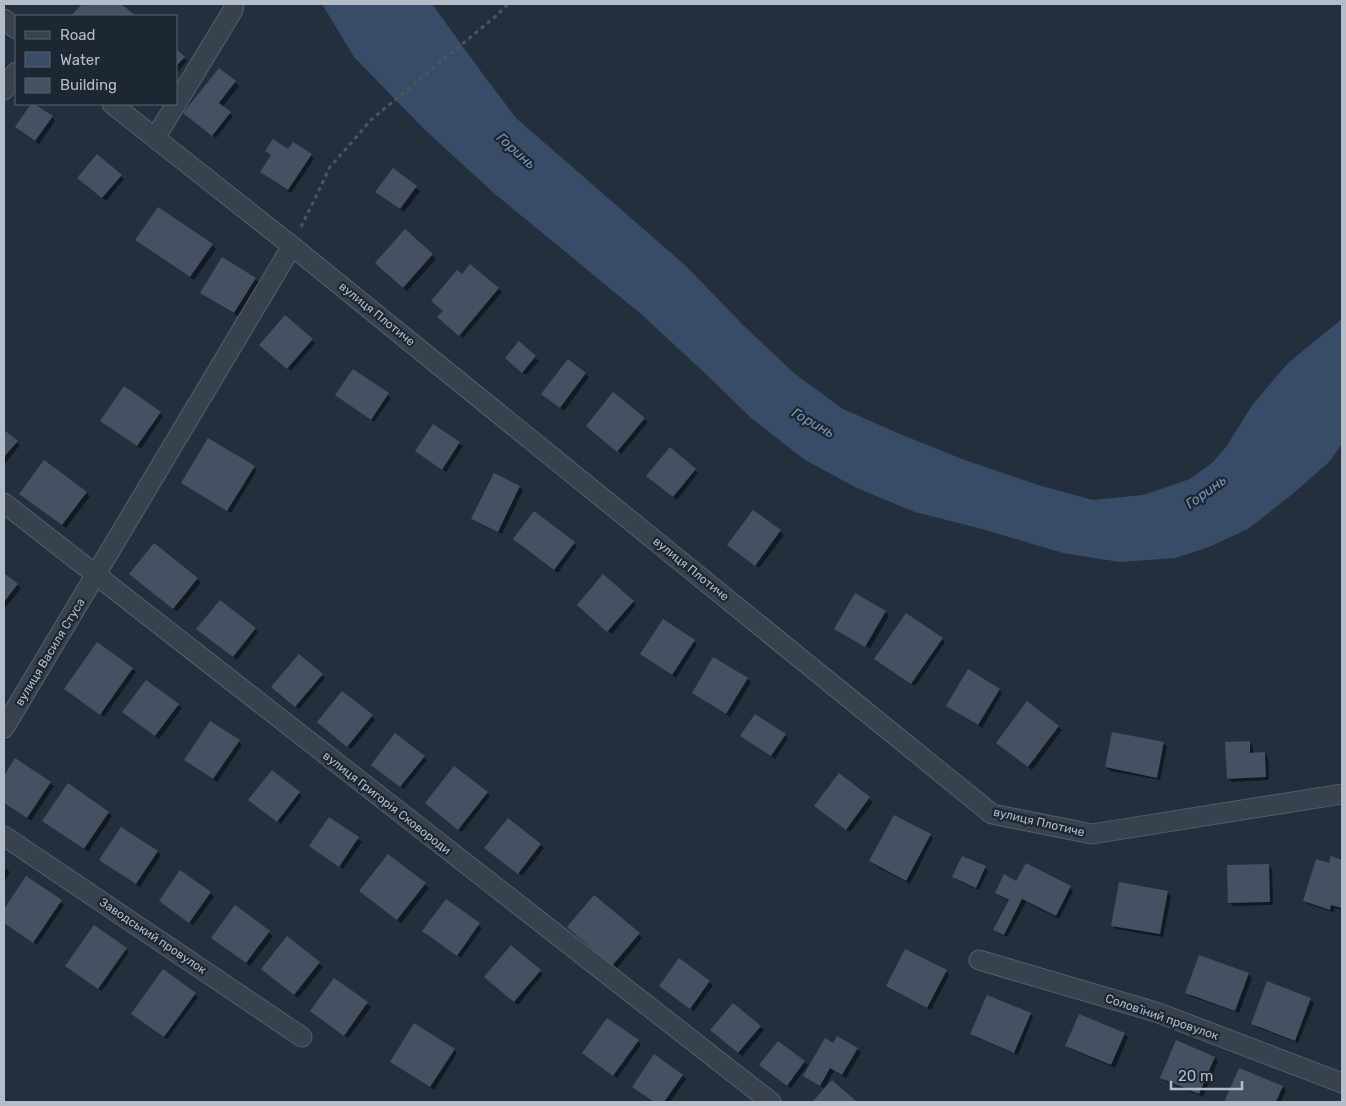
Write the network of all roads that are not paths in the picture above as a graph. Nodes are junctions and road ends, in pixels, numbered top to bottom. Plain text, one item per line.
1 (234, 4) edge
2 (4, 19) edge
3 (15, 28) edge
4 (15, 74) edge
5 (4, 90) edge
6 (178, 101) edge
7 (113, 105) edge
8 (175, 105) edge
9 (155, 138) junction
10 (292, 246) junction
11 (4, 503) edge
12 (96, 575) junction
13 (4, 728) edge
14 (1342, 794) edge
15 (4, 836) edge
16 (979, 960) dead end
17 (302, 1037) dead end
18 (1342, 1083) edge
19 (771, 1102) edge

1 - 6 street
2 - 3 street
4 - 5 street
7 - 9 street, вулиця Плотиче
8 - 9 street
9 - 10 street, вулиця Плотиче
10 - 12 street, вулиця Василя Стуса
10 - 14 street, вулиця Плотиче
11 - 12 street, вулиця Григорія Сковороди
12 - 13 street, вулиця Василя Стуса
12 - 19 street, вулиця Григорія Сковороди
15 - 17 street, Заводський провулок
16 - 18 street, Соловʼїний провулок

